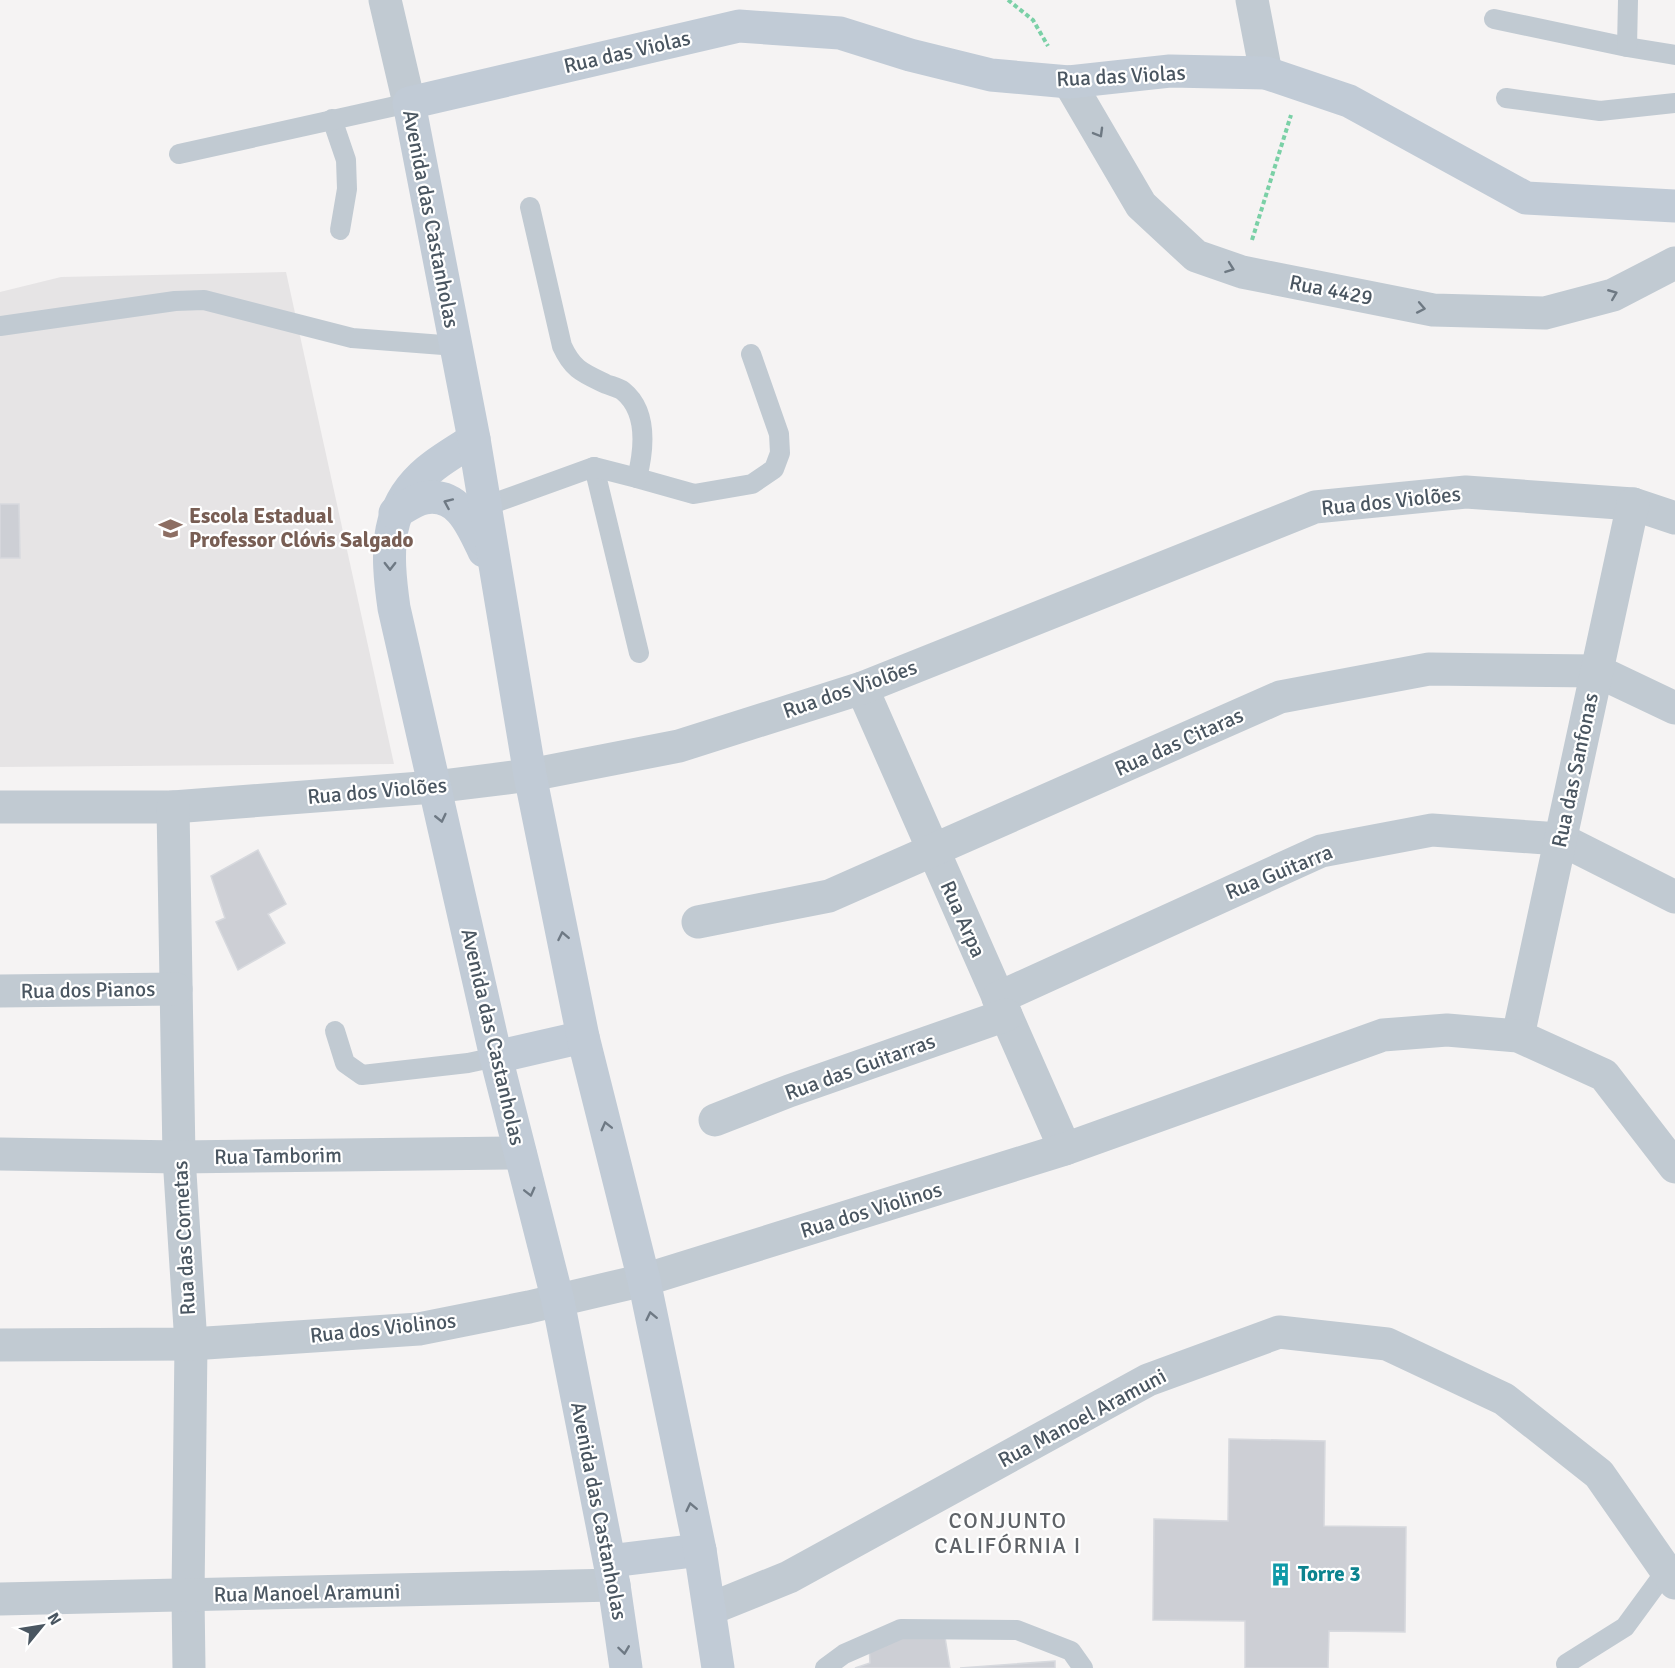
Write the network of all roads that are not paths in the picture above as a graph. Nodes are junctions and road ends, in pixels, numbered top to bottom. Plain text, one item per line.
1 (385, 0) edge
2 (1252, 0) edge
3 (1628, 0) edge
4 (1494, 20) dead end
5 (1628, 47) junction
6 (1675, 55) edge
7 (1266, 73) junction
8 (1069, 82) junction
9 (1506, 98) dead end
10 (409, 103) junction
11 (1675, 103) edge
12 (332, 119) junction
13 (179, 154) dead end
14 (1675, 206) edge
15 (530, 207) dead end
16 (340, 230) dead end
17 (1675, 263) edge
18 (0, 326) edge
19 (456, 346) junction
20 (751, 354) dead end
21 (474, 439) junction
22 (594, 467) junction
23 (637, 478) junction
24 (1633, 504) junction
25 (486, 506) junction
26 (395, 513) junction
27 (1675, 519) edge
28 (499, 586) junction
29 (639, 654) dead end
30 (1597, 671) junction
31 (862, 688) junction
32 (1675, 708) edge
33 (530, 775) junction
34 (434, 787) junction
35 (0, 807) edge
36 (173, 807) junction
37 (1560, 839) junction
38 (934, 851) junction
39 (1675, 897) edge
40 (698, 922) dead end
41 (176, 989) junction
42 (0, 991) edge
43 (1002, 1006) junction
44 (335, 1031) dead end
45 (1518, 1036) junction
46 (583, 1037) junction
47 (496, 1057) junction
48 (715, 1120) dead end
49 (1065, 1149) junction
50 (520, 1153) junction
51 (0, 1154) edge
52 (179, 1157) junction
53 (1675, 1167) edge
54 (644, 1281) junction
55 (558, 1300) junction
56 (191, 1344) junction
57 (0, 1345) edge
58 (700, 1550) junction
59 (612, 1573) junction
60 (1671, 1577) edge
61 (188, 1596) junction
62 (0, 1599) edge
63 (710, 1609) junction
64 (1566, 1664) dead end
65 (189, 1668) edge
66 (627, 1668) edge
67 (718, 1668) edge
68 (825, 1668) edge
69 (1083, 1668) edge

1 - 10 street, Avenida das Castanholas
2 - 7 street
3 - 5 lane
4 - 5 lane
5 - 6 lane
7 - 8 street, Rua das Violas
7 - 14 street, Rua das Violas
8 - 10 street, Rua das Violas
8 -> 17 street, Rua 4429
9 - 11 lane
10 - 12 lane
10 - 19 street, Avenida das Castanholas
12 - 13 lane
12 - 16 lane
15 - 23 lane
18 - 19 lane
19 - 21 street, Avenida das Castanholas
20 - 23 lane
21 - 25 street, Avenida das Castanholas
21 - 26 street, Avenida das Castanholas
22 - 23 lane
22 - 25 lane
22 - 29 lane
24 - 27 street, Rua dos Violões
24 - 30 street, Rua das Sanfonas
24 - 31 street, Rua dos Violões
25 - 28 street, Avenida das Castanholas
28 -> 26 street
26 -> 34 street, Avenida das Castanholas
28 - 33 street, Avenida das Castanholas
30 - 32 street, Rua das Citaras
30 - 37 street, Rua das Sanfonas
30 - 38 street, Rua das Citaras
31 - 33 street, Rua dos Violões
31 - 38 street, Rua Arpa
33 - 34 street, Rua dos Violões
46 -> 33 street, Avenida das Castanholas
34 - 36 street, Rua dos Violões
34 -> 47 street, Avenida das Castanholas
35 - 36 street, Rua dos Violões
36 - 41 street, Rua das Cornetas
37 - 39 street, Rua Guitarra
37 - 43 street, Rua Guitarra
37 - 45 street, Rua das Sanfonas
38 - 40 street, Rua das Citaras
38 - 43 street, Rua Arpa
41 - 42 street, Rua dos Pianos
41 - 52 street, Rua das Cornetas
43 - 48 street, Rua das Guitarras
43 - 49 street, Rua Arpa
44 - 47 lane
45 - 49 street, Rua dos Violinos
45 - 53 street, Rua dos Violinos
46 - 47 street
54 -> 46 street, Avenida das Castanholas
47 - 50 street, Avenida das Castanholas
49 - 54 street, Rua dos Violinos
50 - 52 street, Rua Tamborim
50 -> 55 street, Avenida das Castanholas
51 - 52 street, Rua Tamborim
52 - 56 street, Rua das Cornetas
54 - 55 street, Rua dos Violinos
58 -> 54 street, Avenida das Castanholas
55 - 56 street, Rua dos Violinos
55 - 59 street, Avenida das Castanholas
56 - 57 street, Rua dos Violinos
56 - 61 street, Rua das Cornetas
58 - 59 street
58 - 63 street, Avenida das Castanholas
59 - 61 street, Rua Manoel Aramuni
59 -> 66 street, Avenida das Castanholas
60 - 63 street, Rua Manoel Aramuni
60 - 64 lane
61 - 62 street, Rua Manoel Aramuni
61 - 65 street, Rua das Cornetas
63 - 67 street, Avenida das Castanholas
68 - 69 lane

